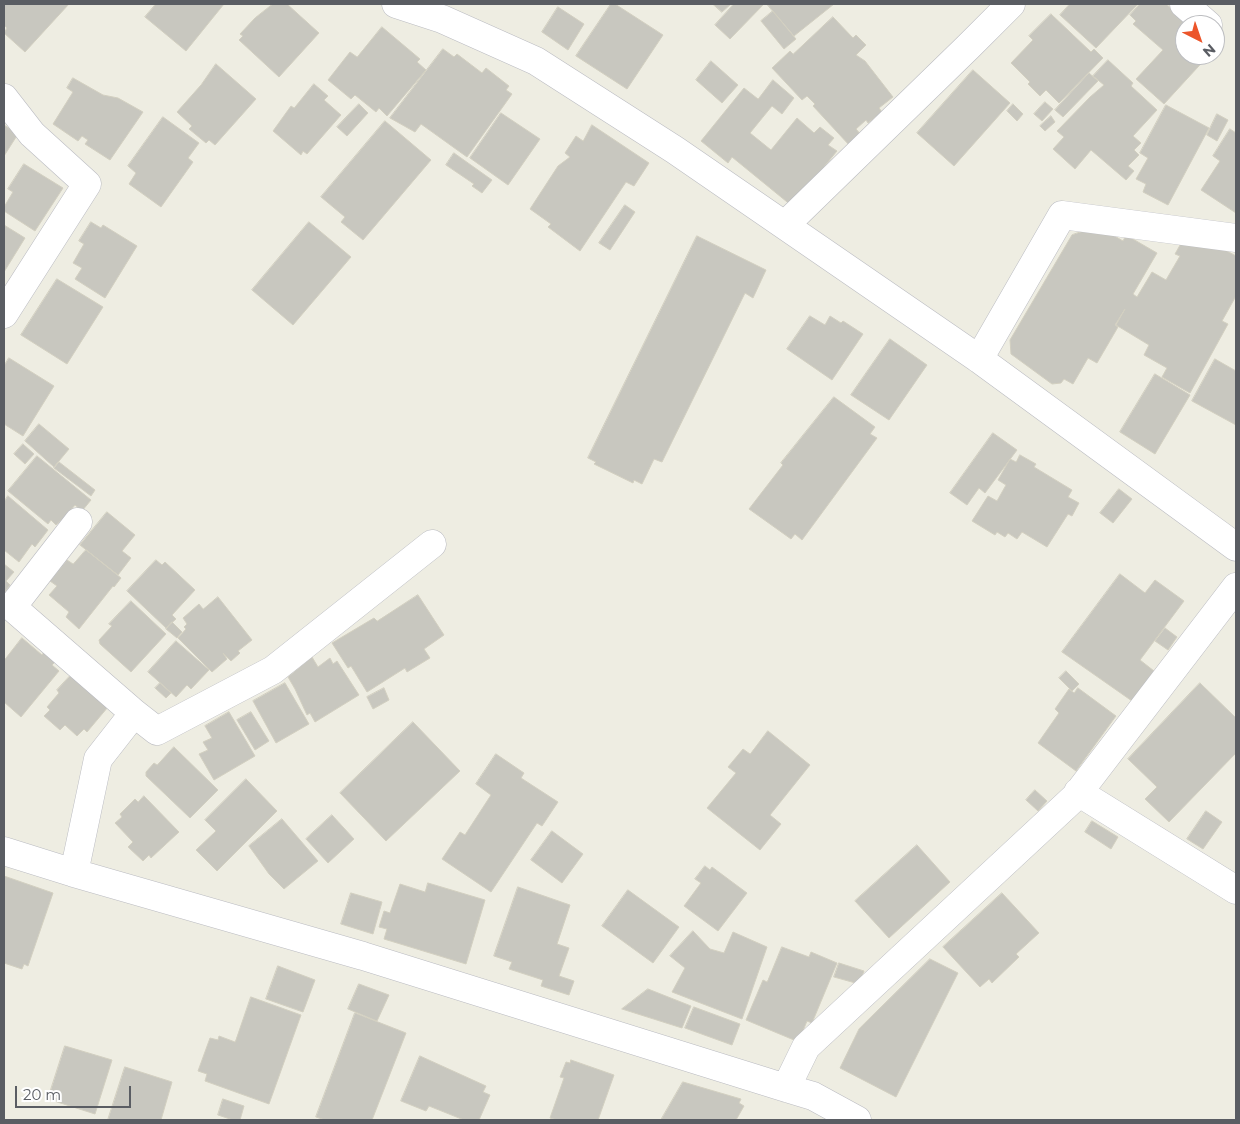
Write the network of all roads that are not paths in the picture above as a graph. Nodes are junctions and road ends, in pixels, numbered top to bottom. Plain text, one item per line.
1 (396, 4) edge
2 (1011, 4) edge
3 (1184, 4) edge
4 (1197, 15) edge
5 (4, 98) edge
6 (785, 225) junction
7 (1236, 238) edge
8 (4, 314) edge
9 (979, 359) junction
10 (78, 522) dead end
11 (432, 544) dead end
12 (1236, 547) edge
13 (1236, 587) edge
14 (134, 713) junction
15 (1078, 792) junction
16 (4, 852) edge
17 (74, 873) junction
18 (1236, 890) edge
19 (786, 1088) junction
20 (857, 1120) edge

1 - 6 street
2 - 6 street
3 - 4 street
5 - 8 street
6 - 9 street
7 - 9 street
9 - 12 street
10 - 14 street
11 - 14 street
13 - 15 street
14 - 17 street
15 - 18 street
15 - 19 street
16 - 17 street
17 - 19 street
19 - 20 street

